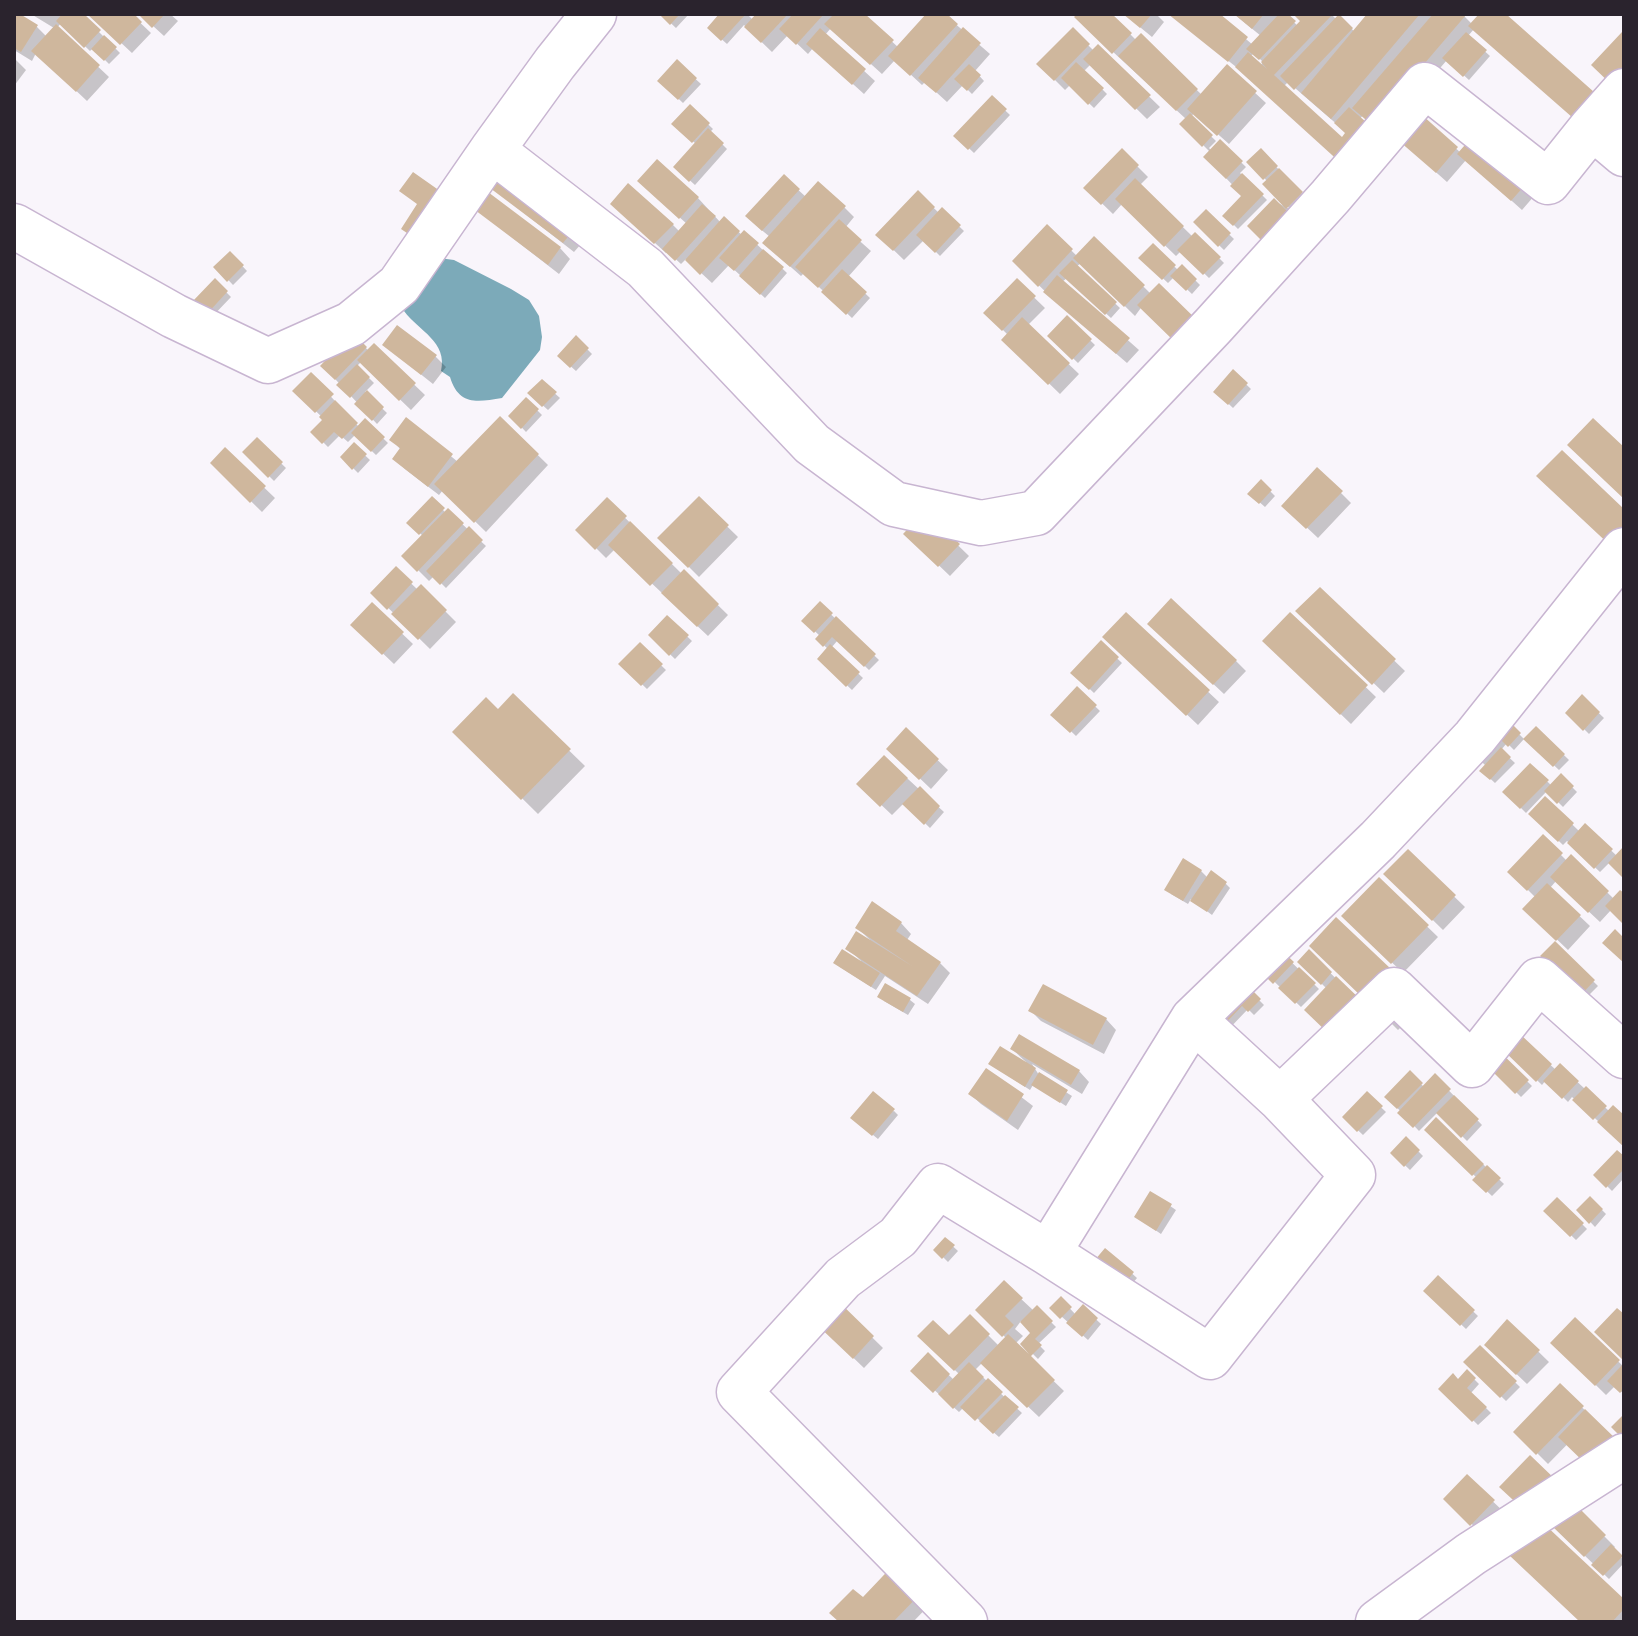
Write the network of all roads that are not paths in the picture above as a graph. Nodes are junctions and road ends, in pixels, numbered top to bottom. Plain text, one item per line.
1 (594, 14) edge
2 (1624, 91) edge
3 (1608, 141) edge
4 (492, 150) junction
5 (14, 226) edge
6 (1624, 550) edge
7 (1193, 1019) junction
8 (1624, 1056) edge
9 (1280, 1099) junction
10 (1048, 1253) junction
11 (1624, 1456) edge
12 (965, 1622) edge
13 (1378, 1622) edge

1 - 4 street
2 - 3 street
3 - 4 street
4 - 5 street
6 - 7 street
7 - 9 street
7 - 10 street
8 - 9 street
9 - 10 street
10 - 12 street
11 - 13 street

